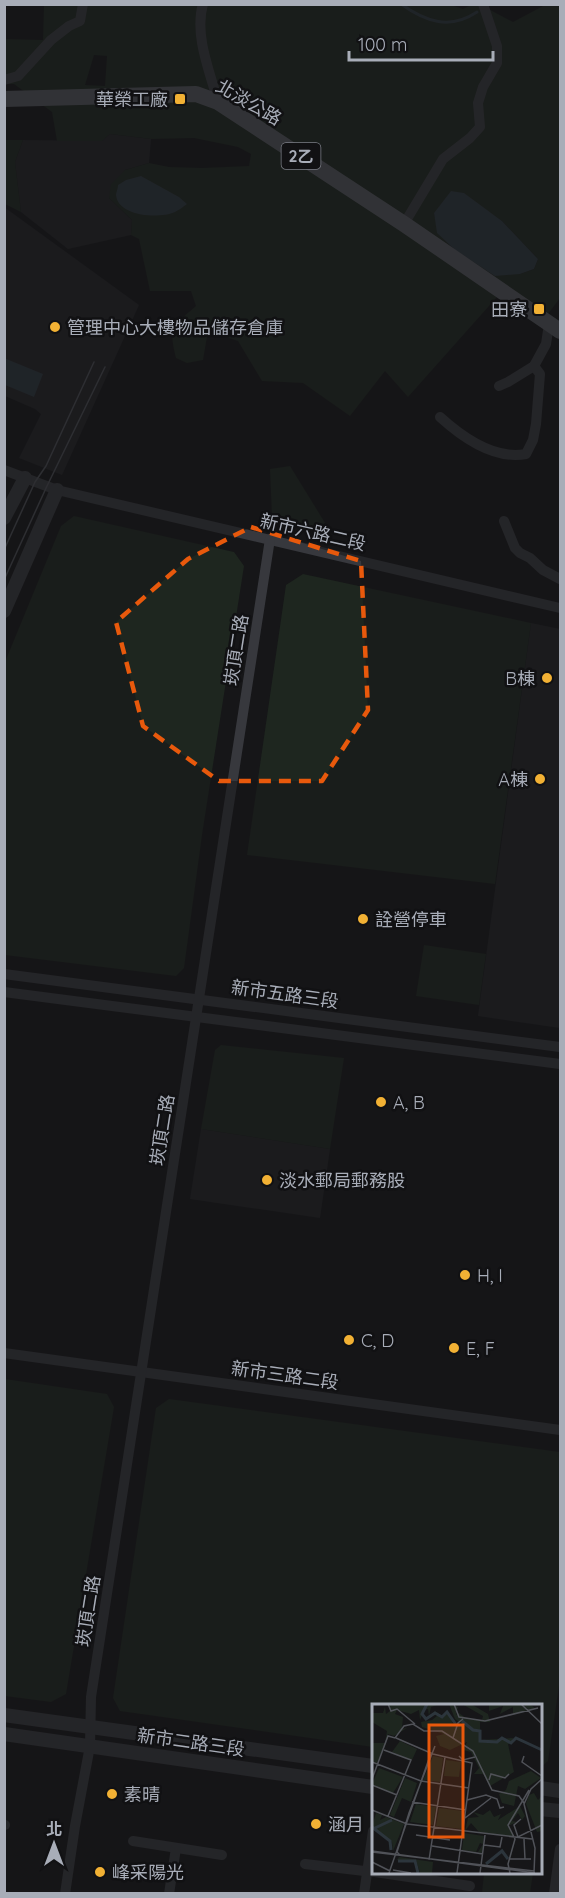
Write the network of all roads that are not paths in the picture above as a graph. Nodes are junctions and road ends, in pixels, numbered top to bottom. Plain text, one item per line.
1 (83, 4) edge
2 (203, 4) edge
3 (485, 10) edge
4 (4, 80) edge
5 (4, 99) edge
6 (218, 102) junction
7 (404, 224) junction
8 (555, 328) edge
9 (534, 366) junction
10 (499, 386) dead end
11 (440, 417) dead end
12 (4, 470) edge
13 (25, 478) junction
14 (57, 490) junction
15 (4, 519) edge
16 (504, 522) dead end
17 (270, 539) junction
18 (561, 579) edge
19 (561, 608) edge
20 (4, 611) edge
21 (4, 974) edge
22 (4, 992) edge
23 (199, 999) junction
24 (196, 1018) junction
25 (561, 1047) edge
26 (561, 1065) edge
27 (4, 1353) edge
28 (141, 1372) junction
29 (561, 1430) edge
30 (4, 1715) edge
31 (89, 1727) junction
32 (4, 1734) edge
33 (90, 1746) junction
34 (372, 1766) edge
35 (372, 1787) edge
36 (541, 1788) edge
37 (561, 1791) edge
38 (541, 1809) edge
39 (561, 1811) edge
40 (134, 1841) dead end
41 (176, 1848) junction
42 (561, 1849) edge
43 (222, 1855) dead end
44 (305, 1864) dead end
45 (372, 1872) edge
46 (385, 1874) edge
47 (470, 1887) dead end
48 (65, 1893) edge
49 (169, 1893) edge
50 (364, 1893) edge
51 (554, 1893) edge

1 - 4 street
2 - 6 street
3 - 7 street
5 - 6 main road, 北淡公路 / 2乙
6 - 7 main road, 北淡公路 / 2乙
7 - 8 main road, 北淡公路 / 2乙
8 - 9 street
9 - 10 street
9 - 11 street
12 - 13 street, 新市六路二段
13 - 14 street, 新市六路二段
13 - 15 street
14 - 17 street, 新市六路二段
14 - 20 street
16 - 18 street
17 - 19 street, 新市六路二段
17 - 23 street, 崁頂二路
21 - 23 street, 新市五路三段
22 - 24 street, 新市五路三段
23 - 24 street, 崁頂二路
23 - 25 street, 新市五路三段
24 - 26 street, 新市五路三段
24 - 28 street, 崁頂二路
27 - 28 street, 新市三路二段
28 - 29 street, 新市三路二段
28 - 31 street, 崁頂二路
30 - 31 street, 新市二路三段
31 - 33 street, 崁頂二路
31 - 34 street, 新市二路三段
32 - 33 street, 新市二路三段
33 - 35 street, 新市二路三段
33 - 48 street, 崁頂二路
36 - 37 street
38 - 39 street
40 - 41 street
41 - 43 street
41 - 49 street
42 - 51 street
44 - 45 street
45 - 50 street
46 - 47 street

